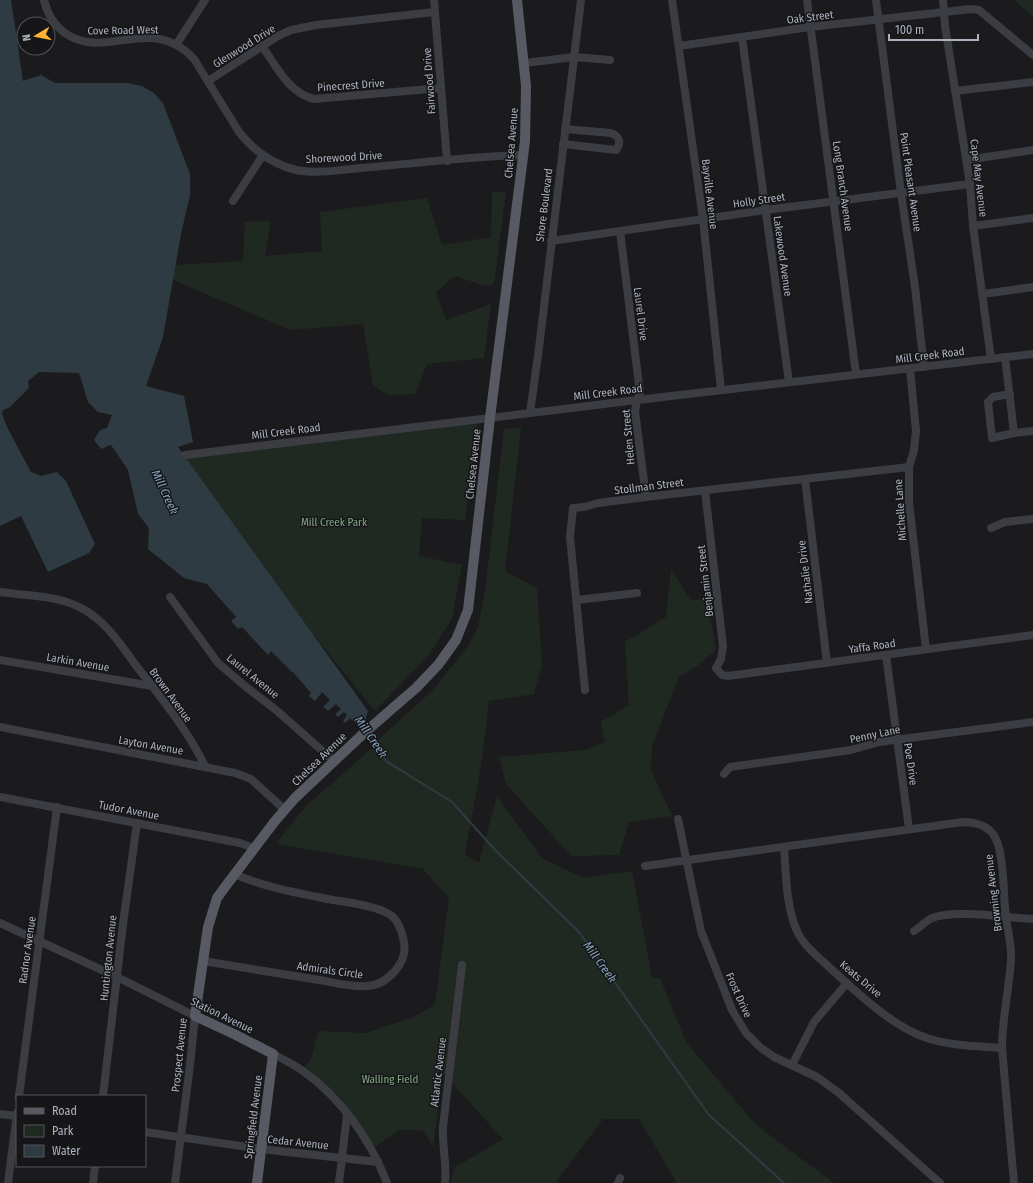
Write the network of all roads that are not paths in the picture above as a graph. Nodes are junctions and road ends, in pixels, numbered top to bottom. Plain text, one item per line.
1 (44, 0) edge
2 (205, 0) edge
3 (434, 0) edge
4 (517, 0) edge
5 (581, 0) edge
6 (672, 0) edge
7 (808, 0) edge
8 (876, 0) edge
9 (942, 0) edge
10 (435, 12) junction
11 (944, 12) junction
12 (879, 20) junction
13 (810, 27) junction
14 (742, 37) junction
15 (176, 45) junction
16 (262, 46) junction
17 (679, 46) junction
18 (1033, 55) edge
19 (574, 57) junction
20 (610, 60) dead end
21 (524, 63) junction
22 (208, 81) junction
23 (1033, 82) edge
24 (441, 88) junction
25 (955, 92) junction
26 (565, 129) junction
27 (563, 144) junction
28 (1033, 150) edge
29 (263, 155) junction
30 (523, 156) junction
31 (447, 160) junction
32 (966, 160) junction
33 (970, 184) junction
34 (901, 193) junction
35 (233, 201) dead end
36 (834, 201) junction
37 (766, 210) junction
38 (1033, 218) edge
39 (702, 219) junction
40 (974, 226) junction
41 (620, 231) junction
42 (551, 241) junction
43 (1033, 287) edge
44 (983, 294) junction
45 (1033, 354) edge
46 (1005, 357) junction
47 (991, 359) junction
48 (924, 367) junction
49 (910, 369) junction
50 (856, 374) junction
51 (788, 382) junction
52 (721, 390) junction
53 (1010, 394) junction
54 (637, 400) junction
55 (530, 412) junction
56 (490, 418) junction
57 (1033, 431) edge
58 (1014, 433) junction
59 (186, 455) dead end
60 (909, 467) junction
61 (805, 479) junction
62 (705, 491) junction
63 (646, 497) junction
64 (1033, 519) edge
65 (991, 528) dead end
66 (0, 592) edge
67 (637, 593) dead end
68 (170, 597) dead end
69 (577, 600) junction
70 (1033, 635) edge
71 (926, 649) junction
72 (886, 655) junction
73 (0, 660) edge
74 (827, 663) junction
75 (716, 668) joint
76 (152, 686) junction
77 (585, 690) dead end
78 (1033, 722) edge
79 (0, 727) edge
80 (897, 739) junction
81 (334, 761) junction
82 (205, 766) junction
83 (724, 774) dead end
84 (0, 797) edge
85 (57, 808) junction
86 (285, 810) junction
87 (678, 819) dead end
88 (137, 823) junction
89 (909, 829) junction
90 (784, 847) junction
91 (254, 848) junction
92 (686, 860) junction
93 (646, 866) dead end
94 (234, 874) junction
95 (1006, 918) junction
96 (1033, 919) edge
97 (0, 923) edge
98 (914, 931) dead end
99 (40, 942) junction
100 (203, 961) junction
101 (462, 964) dead end
102 (118, 978) junction
103 (847, 983) junction
104 (195, 1016) junction
105 (1002, 1048) junction
106 (273, 1054) junction
107 (792, 1065) junction
108 (19, 1095) edge
109 (103, 1095) edge
110 (0, 1114) edge
111 (16, 1115) edge
112 (347, 1115) junction
113 (16, 1123) edge
114 (146, 1132) edge
115 (181, 1136) junction
116 (261, 1149) junction
117 (342, 1158) junction
118 (378, 1162) junction
119 (95, 1167) edge
120 (8, 1183) edge
121 (93, 1183) edge
122 (175, 1183) edge
123 (256, 1183) edge
124 (338, 1183) edge
125 (387, 1183) edge
126 (445, 1183) edge
127 (940, 1183) edge
128 (1014, 1183) edge

1 - 15 street, Cove Road West
2 - 15 street
3 - 10 street, Fairwood Drive
4 - 21 main road, Chelsea Avenue
5 - 19 street, Shore Boulevard
6 - 17 street, Bayville Avenue
7 - 13 street, Long Branch Avenue
8 - 12 street, Point Pleasant Avenue
9 - 11 street, Cape May Avenue
10 - 16 street, Glenwood Drive
10 - 24 street, Fairwood Drive
11 - 12 street, Oak Street
11 - 18 street, Oak Street
11 - 25 street, Cape May Avenue
12 - 13 street, Oak Street
12 - 34 street, Point Pleasant Avenue
13 - 14 street, Oak Street
13 - 36 street, Long Branch Avenue
14 - 17 street, Oak Street
14 - 37 street, Lakewood Avenue
15 - 22 street, Shorewood Drive
16 - 22 street, Glenwood Drive
16 - 24 street, Pinecrest Drive
17 - 39 street, Bayville Avenue
19 - 20 street
19 - 21 street
19 - 26 street, Shore Boulevard
21 - 30 main road, Chelsea Avenue
22 - 29 street, Shorewood Drive
23 - 25 street
24 - 31 street, Fairwood Drive
25 - 32 street, Cape May Avenue
26 - 27 street, Shore Boulevard
26 - 27 street
27 - 42 street, Shore Boulevard
28 - 32 street
29 - 31 street, Shorewood Drive
29 - 35 street
30 - 31 street, Shorewood Drive
30 - 56 main road, Chelsea Avenue
32 - 33 street, Cape May Avenue
33 - 34 street, Holly Street
33 - 40 street, Cape May Avenue
34 - 36 street, Holly Street
34 - 48 street, Point Pleasant Avenue
36 - 37 street, Holly Street
36 - 50 street, Long Branch Avenue
37 - 39 street, Holly Street
37 - 51 street, Lakewood Avenue
38 - 40 street
39 - 41 street, Holly Street
39 - 52 street, Bayville Avenue
40 - 44 street, Cape May Avenue
41 - 42 street, Holly Street
41 - 54 street, Laurel Drive
42 - 55 street, Shore Boulevard
43 - 44 street
44 - 47 street, Cape May Avenue
45 - 46 street, Mill Creek Road
46 - 47 street, Mill Creek Road
46 - 53 street
47 - 48 street, Mill Creek Road
48 - 49 street, Mill Creek Road
49 - 50 street, Mill Creek Road
49 - 60 street, Michelle Lane
50 - 51 street, Mill Creek Road
51 - 52 street, Mill Creek Road
52 - 54 street, Mill Creek Road
53 - 58 street
53 - 58 street
54 - 55 street, Mill Creek Road
54 - 63 street, Helen Street
55 - 56 street, Mill Creek Road
56 - 59 street, Mill Creek Road
56 - 81 main road, Chelsea Avenue
57 - 58 street
60 - 61 street, Stollman Street
60 - 71 street, Michelle Lane
61 - 62 street, Stollman Street
61 - 74 street, Nathalie Drive
62 - 63 street, Stollman Street
62 - 75 street, Benjamin Street
63 - 69 street, Stollman Street
64 - 65 street
66 - 76 street, Brown Avenue
67 - 69 street
68 - 81 street, Laurel Avenue
69 - 77 street, Stollman Street
70 - 71 street, Yaffa Road
71 - 72 street, Yaffa Road
72 - 74 street, Yaffa Road
72 - 80 street, Poe Drive
73 - 76 street, Larkin Avenue
74 - 75 street, Yaffa Road
76 - 82 street, Brown Avenue
78 - 80 street, Penny Lane
79 - 82 street, Layton Avenue
80 - 83 street, Penny Lane
80 - 89 street, Poe Drive
81 - 86 main road, Chelsea Avenue
82 - 86 street, Layton Avenue
84 - 85 street, Tudor Avenue
85 - 88 street, Tudor Avenue
85 - 99 street, Radnor Avenue
86 - 91 main road, Chelsea Avenue
87 - 92 street, Frost Drive
88 - 91 street, Tudor Avenue
88 - 102 street, Huntington Avenue
89 - 90 street, Browning Avenue
89 - 95 street, Browning Avenue
90 - 92 street, Browning Avenue
90 - 103 street, Keats Drive
91 - 94 main road, Prospect Avenue
92 - 93 street, Browning Avenue
92 - 107 street, Frost Drive
94 - 100 main road, Prospect Avenue
94 - 100 street, Admirals Circle
95 - 96 street
95 - 98 street
95 - 105 street, Browning Avenue
97 - 99 street, Station Avenue
99 - 102 street, Station Avenue
99 - 108 street, Radnor Avenue
100 - 104 main road, Prospect Avenue
101 - 126 street, Atlantic Avenue
102 - 104 street, Station Avenue
102 - 109 street, Huntington Avenue
103 - 105 street, Keats Drive
103 - 107 street
104 - 106 main road, Station Avenue
104 - 115 street, Prospect Avenue
105 - 128 street, Browning Avenue
106 - 112 street, Station Avenue
106 - 116 main road, Springfield Avenue
107 - 127 street, Frost Drive
110 - 111 street
112 - 117 street
112 - 118 street, Station Avenue
113 - 120 street
114 - 115 street, Cedar Avenue
115 - 116 street, Cedar Avenue
115 - 122 street, Prospect Avenue
116 - 117 street, Cedar Avenue
116 - 123 main road, Springfield Avenue
117 - 118 street, Cedar Avenue
117 - 124 street
118 - 125 street, Station Avenue
119 - 121 street

